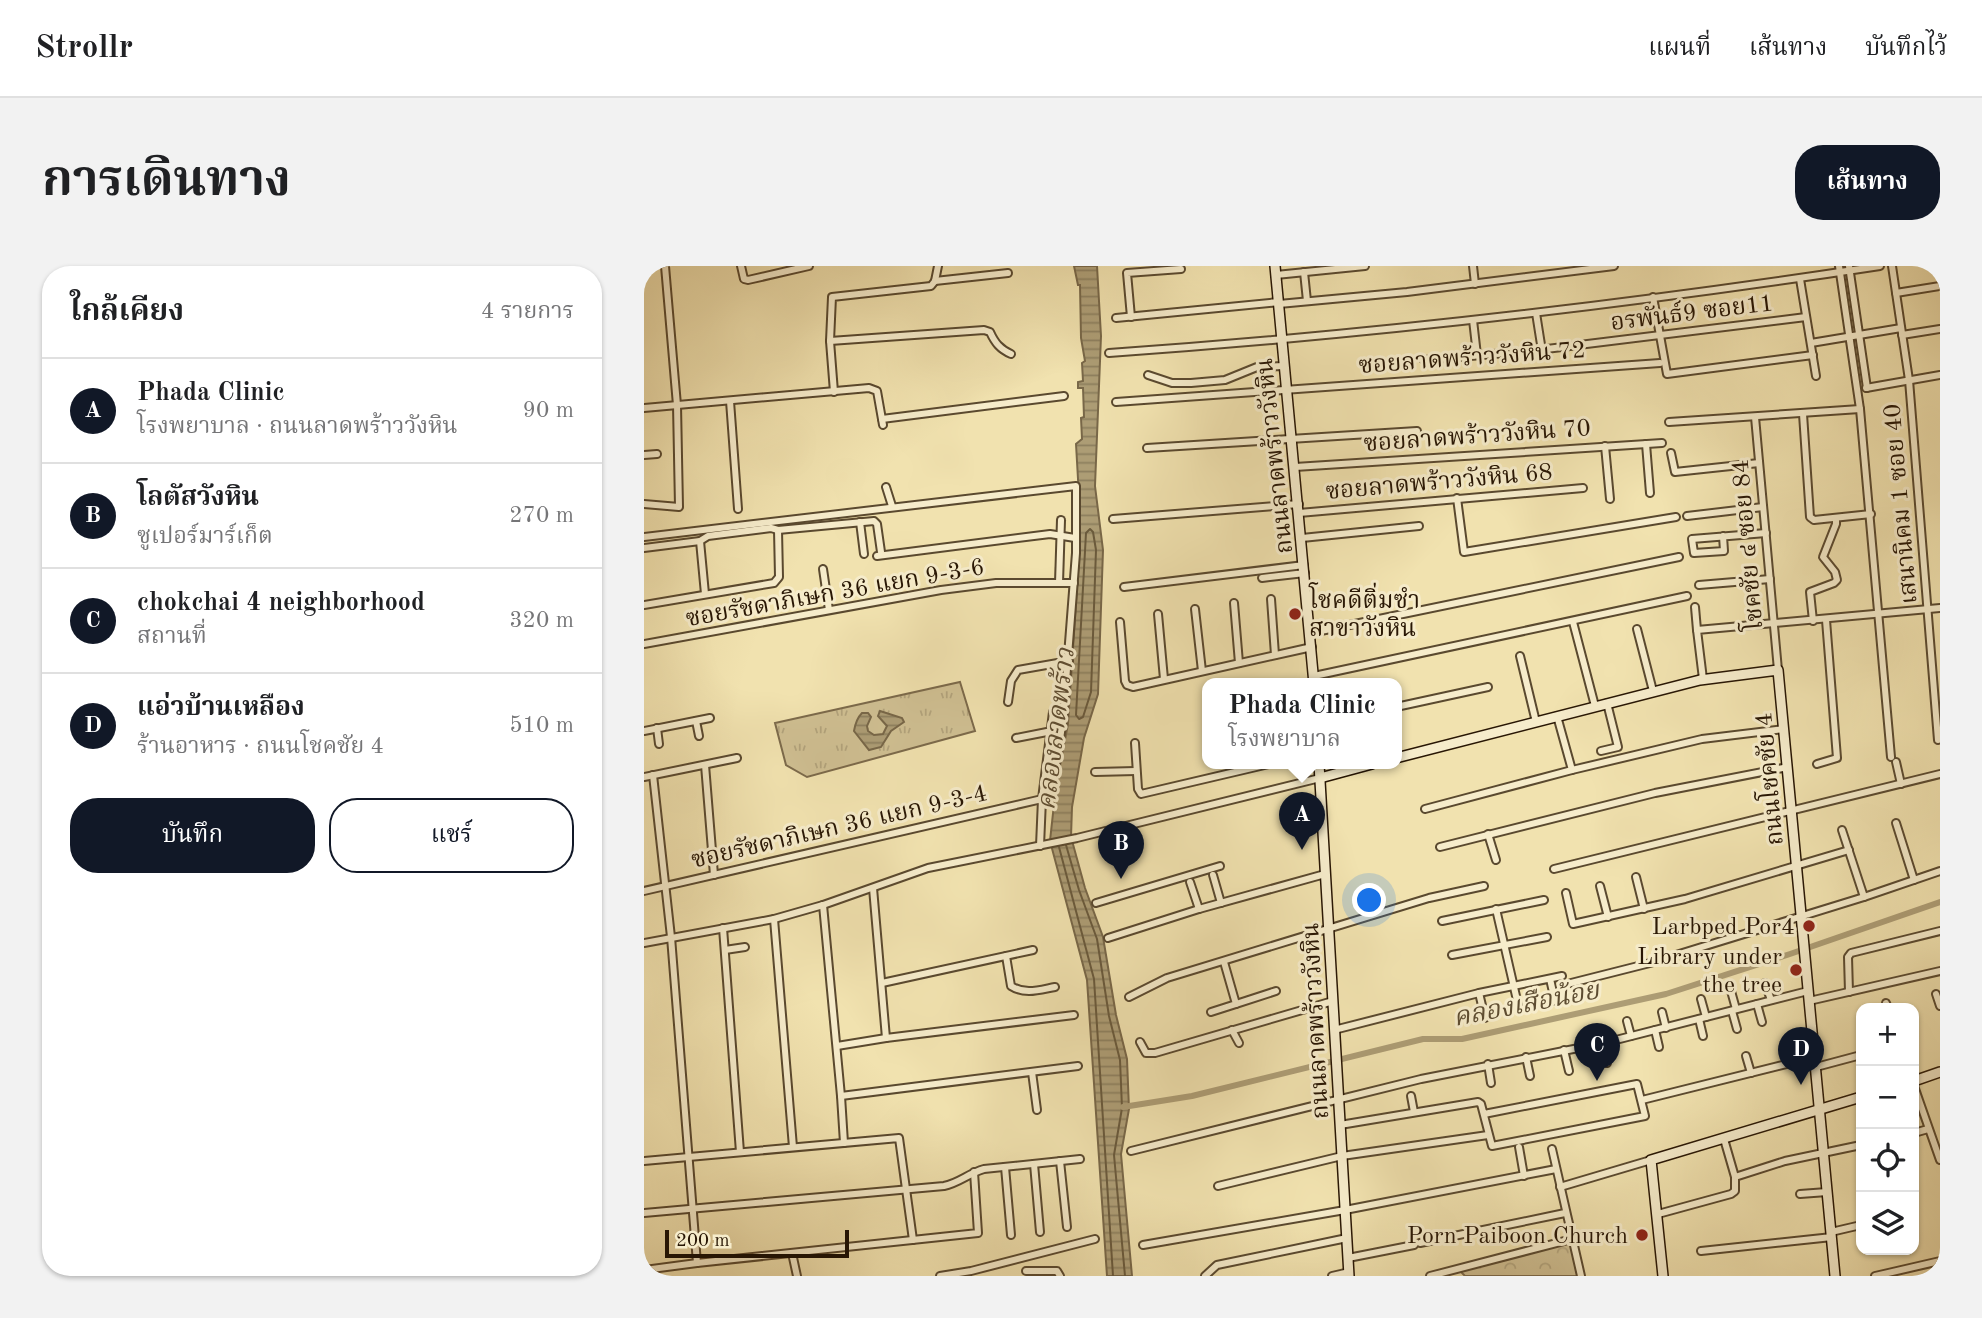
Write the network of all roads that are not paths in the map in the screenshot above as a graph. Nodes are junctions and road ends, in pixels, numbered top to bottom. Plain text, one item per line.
1 (665, 266) edge
2 (741, 266) edge
3 (809, 266) edge
4 (938, 266) edge
5 (1365, 266) edge
6 (1473, 266) edge
7 (1614, 266) edge
8 (1880, 266) edge
9 (1892, 266) edge
10 (1849, 268) edge
11 (1181, 269) dead end
12 (1840, 269) edge
13 (1276, 270) edge
14 (1304, 272) junction
15 (1008, 273) dead end
16 (1800, 279) junction
17 (935, 281) junction
18 (1475, 284) junction
19 (1940, 286) edge
20 (1896, 293) junction
21 (1653, 297) junction
22 (1307, 301) junction
23 (1279, 303) junction
24 (1536, 313) junction
25 (1131, 317) junction
26 (1806, 317) junction
27 (1116, 318) dead end
28 (1473, 320) junction
29 (1940, 329) edge
30 (1902, 332) junction
31 (1860, 335) junction
32 (1660, 336) junction
33 (1850, 337) junction
34 (830, 341) junction
35 (1282, 341) junction
36 (1811, 343) junction
37 (1542, 351) junction
38 (1109, 353) dead end
39 (1514, 353) dead end
40 (1011, 354) dead end
41 (1505, 354) dead end
42 (1478, 355) junction
43 (1813, 355) junction
44 (1424, 360) dead end
45 (1660, 363) dead end
46 (1285, 366) junction
47 (1147, 374) dead end
48 (1940, 375) edge
49 (1816, 376) dead end
50 (1909, 380) junction
51 (1867, 388) junction
52 (1287, 389) junction
53 (1857, 390) junction
54 (834, 392) junction
55 (1064, 396) dead end
56 (730, 401) junction
57 (1116, 401) dead end
58 (677, 405) junction
59 (644, 408) edge
60 (1860, 409) junction
61 (1803, 414) junction
62 (1755, 417) junction
63 (1669, 422) dead end
64 (1416, 431) dead end
65 (1292, 439) junction
66 (1662, 443) dead end
67 (1646, 444) junction
68 (1605, 446) junction
69 (1147, 448) dead end
70 (1671, 453) dead end
71 (657, 454) dead end
72 (644, 455) edge
73 (1759, 463) junction
74 (1295, 467) junction
75 (886, 486) dead end
76 (1583, 488) dead end
77 (1650, 493) dead end
78 (1457, 498) junction
79 (1610, 499) dead end
80 (644, 504) edge
81 (892, 506) junction
82 (1763, 507) junction
83 (1299, 508) junction
84 (738, 509) dead end
85 (1871, 514) junction
86 (1687, 516) dead end
87 (1676, 517) dead end
88 (1836, 518) junction
89 (1113, 519) dead end
90 (1061, 520) dead end
91 (860, 522) junction
92 (1419, 526) dead end
93 (778, 530) junction
94 (1766, 533) junction
95 (1060, 534) junction
96 (1723, 536) junction
97 (644, 537) edge
98 (1075, 538) junction
99 (1302, 538) junction
100 (700, 541) junction
101 (644, 548) edge
102 (864, 554) dead end
103 (1679, 557) dead end
104 (823, 569) dead end
105 (1305, 569) junction
106 (1262, 578) dead end
107 (1770, 579) junction
108 (1059, 583) junction
109 (1074, 583) junction
110 (1699, 585) dead end
111 (1124, 587) dead end
112 (705, 594) junction
113 (1687, 596) dead end
114 (1271, 598) dead end
115 (1234, 603) dead end
116 (644, 605) edge
117 (1695, 607) dead end
118 (1940, 608) edge
119 (1195, 609) dead end
120 (1928, 609) junction
121 (829, 610) junction
122 (1158, 614) dead end
123 (1879, 614) junction
124 (1826, 620) junction
125 (1813, 621) junction
126 (1120, 622) dead end
127 (1573, 622) junction
128 (1774, 624) junction
129 (1637, 629) dead end
130 (1697, 630) junction
131 (1311, 633) junction
132 (644, 644) edge
133 (1312, 647) junction
134 (1275, 655) junction
135 (1520, 656) dead end
136 (1069, 661) junction
137 (1239, 663) junction
138 (1779, 670) junction
139 (1202, 671) junction
140 (1314, 678) edge
141 (1323, 678) edge
142 (1164, 679) junction
143 (1703, 679) junction
144 (1488, 687) dead end
145 (1653, 691) junction
146 (1008, 702) dead end
147 (1607, 703) junction
148 (1402, 706) edge
149 (1594, 706) junction
150 (1064, 713) junction
151 (1557, 716) junction
152 (710, 718) dead end
153 (696, 721) junction
154 (1536, 722) junction
155 (657, 728) junction
156 (1784, 729) junction
157 (644, 731) edge
158 (1052, 731) junction
159 (699, 736) dead end
160 (1016, 738) dead end
161 (1938, 740) dead end
162 (1135, 743) dead end
163 (659, 744) dead end
164 (1601, 751) dead end
165 (1402, 756) edge
166 (737, 758) dead end
167 (1817, 764) dead end
168 (705, 765) junction
169 (1788, 767) junction
170 (1248, 769) edge
171 (1319, 769) edge
172 (1353, 769) edge
173 (1572, 770) junction
174 (1136, 771) junction
175 (1095, 772) dead end
176 (1940, 774) edge
177 (653, 775) junction
178 (644, 777) edge
179 (1320, 778) junction
180 (1045, 782) junction
181 (1901, 784) junction
182 (1042, 799) junction
183 (1425, 809) dead end
184 (1792, 812) junction
185 (1896, 823) dead end
186 (1842, 830) dead end
187 (1488, 834) junction
188 (1040, 846) junction
189 (1440, 847) dead end
190 (1849, 849) junction
191 (1496, 860) dead end
192 (1797, 864) junction
193 (1220, 866) dead end
194 (1554, 869) dead end
195 (1940, 871) edge
196 (1325, 874) junction
197 (714, 875) junction
198 (1213, 875) dead end
199 (1636, 877) dead end
200 (1914, 880) junction
201 (1190, 882) dead end
202 (666, 886) junction
203 (1484, 886) dead end
204 (1600, 886) dead end
205 (873, 888) junction
206 (644, 891) edge
207 (1566, 893) dead end
208 (1864, 897) junction
209 (1544, 900) dead end
210 (1096, 903) dead end
211 (1221, 903) junction
212 (823, 905) junction
213 (1199, 909) junction
214 (1496, 909) junction
215 (1644, 909) junction
216 (1801, 916) junction
217 (1608, 917) junction
218 (774, 919) junction
219 (1441, 921) dead end
220 (723, 928) junction
221 (1329, 930) junction
222 (1940, 931) edge
223 (671, 937) junction
224 (1547, 937) dead end
225 (1108, 938) dead end
226 (644, 943) edge
227 (1503, 946) junction
228 (745, 947) dead end
229 (725, 950) junction
230 (1033, 950) dead end
231 (1452, 955) dead end
232 (1006, 956) junction
233 (1224, 962) junction
234 (1940, 971) edge
235 (1562, 976) dead end
236 (1550, 979) junction
237 (882, 983) junction
238 (1571, 983) dead end
239 (1765, 983) dead end
240 (1513, 986) junction
241 (1055, 987) dead end
242 (1276, 991) dead end
243 (1731, 991) dead end
244 (1808, 991) junction
245 (1849, 992) junction
246 (1479, 993) junction
247 (1936, 994) dead end
248 (1129, 997) dead end
249 (1701, 999) dead end
250 (1771, 1000) junction
251 (1333, 1001) junction
252 (1555, 1001) dead end
253 (1810, 1001) junction
254 (1237, 1004) junction
255 (1757, 1004) junction
256 (1940, 1006) edge
257 (1519, 1009) dead end
258 (1734, 1010) junction
259 (1211, 1012) dead end
260 (1662, 1012) dead end
261 (1074, 1015) dead end
262 (1485, 1018) dead end
263 (1703, 1018) junction
264 (1627, 1021) dead end
265 (1762, 1022) dead end
266 (1666, 1028) junction
267 (1737, 1029) dead end
268 (1232, 1030) junction
269 (1334, 1030) junction
270 (1655, 1030) junction
271 (1631, 1036) junction
272 (1703, 1036) dead end
273 (886, 1038) junction
274 (1140, 1042) dead end
275 (1239, 1043) dead end
276 (1603, 1043) junction
277 (837, 1046) junction
278 (1660, 1047) dead end
279 (1564, 1050) junction
280 (1745, 1056) dead end
281 (1856, 1056) edge
282 (1526, 1057) junction
283 (1815, 1062) junction
284 (1607, 1063) dead end
285 (1488, 1064) junction
286 (1078, 1066) dead end
287 (1569, 1071) dead end
288 (1032, 1072) junction
289 (1940, 1072) edge
290 (1751, 1073) junction
291 (1530, 1076) dead end
292 (1919, 1081) edge
293 (1491, 1083) dead end
294 (842, 1096) junction
295 (1411, 1096) dead end
296 (1338, 1098) junction
297 (1856, 1098) edge
298 (1919, 1099) edge
299 (1642, 1100) junction
300 (1819, 1109) junction
301 (1037, 1110) dead end
302 (1414, 1112) junction
303 (1484, 1114) junction
304 (1340, 1125) junction
305 (1928, 1129) junction
306 (1919, 1132) edge
307 (1488, 1135) junction
308 (1724, 1139) junction
309 (844, 1143) junction
310 (1856, 1146) edge
311 (1937, 1146) edge
312 (793, 1147) junction
313 (1519, 1147) dead end
314 (1552, 1149) dead end
315 (1131, 1150) dead end
316 (740, 1152) junction
317 (1824, 1153) junction
318 (1342, 1156) junction
319 (687, 1157) junction
320 (1080, 1159) dead end
321 (1651, 1160) junction
322 (1940, 1160) edge
323 (644, 1161) edge
324 (1060, 1161) junction
325 (1034, 1164) junction
326 (1005, 1167) junction
327 (1556, 1170) junction
328 (974, 1172) junction
329 (1524, 1176) junction
330 (1735, 1177) junction
331 (1218, 1186) dead end
332 (1560, 1187) junction
333 (907, 1189) junction
334 (1827, 1192) junction
335 (1800, 1194) dead end
336 (692, 1209) junction
337 (1345, 1210) junction
338 (644, 1213) edge
339 (1565, 1213) junction
340 (1658, 1214) junction
341 (1856, 1226) edge
342 (1067, 1227) dead end
343 (1040, 1232) dead end
344 (1011, 1234) dead end
345 (1831, 1234) junction
346 (1347, 1238) junction
347 (1095, 1239) dead end
348 (1572, 1239) junction
349 (913, 1240) junction
350 (1143, 1245) dead end
351 (1701, 1251) dead end
352 (792, 1253) junction
353 (1348, 1258) junction
354 (1940, 1261) edge
355 (698, 1263) junction
356 (644, 1270) edge
357 (1026, 1271) dead end
358 (1464, 1272) edge
359 (1349, 1274) edge
360 (797, 1276) edge
361 (940, 1276) edge
362 (1060, 1276) edge
363 (1205, 1276) edge
364 (1332, 1276) edge
365 (1430, 1276) edge
366 (1581, 1276) edge
367 (1664, 1276) edge
368 (1835, 1276) edge
369 (1875, 1276) edge

1 - 58 street
2 - 3 street
4 - 17 street
5 - 14 street
6 - 18 street
7 - 18 street
8 - 10 street
9 - 20 street, เสนานิคม 1 ซอย 40
10 - 12 street
10 - 31 street
11 - 25 street
12 - 16 street
12 - 33 street
13 - 14 street
13 - 23 street, ถนนลาดพร้าววังหิน
14 - 22 street
15 - 17 street
16 - 21 street
16 - 26 street
17 - 34 street
18 - 22 street
19 - 20 street
20 - 30 street, เสนานิคม 1 ซอย 40
21 - 24 street
21 - 32 street
22 - 23 street
23 - 25 street
23 - 35 street, ถนนลาดพร้าววังหิน
24 - 28 street
24 - 37 street
25 - 27 street
26 - 32 street, อรพันธ์9 ซอย11
26 - 36 street
28 - 35 street
28 - 42 street
29 - 30 street
30 - 31 street
30 - 50 street, เสนานิคม 1 ซอย 40
31 - 33 street
31 - 51 street
32 - 37 street, อรพันธ์9 ซอย11
32 - 43 street
33 - 36 street
33 - 53 street
34 - 40 street
34 - 54 street
35 - 38 street
35 - 46 street, ถนนลาดพร้าววังหิน
36 - 43 street
37 - 39 street, อรพันธ์9 ซอย11
41 - 42 street
42 - 44 street
43 - 49 street
45 - 52 street, ซอยลาดพร้าววังหิน 72
46 - 47 street
46 - 52 street, ถนนลาดพร้าววังหิน
48 - 50 street
50 - 51 street
50 - 120 street, เสนานิคม 1 ซอย 40
51 - 53 street
52 - 57 street, ซอยลาดพร้าววังหิน 72
52 - 65 street, ถนนลาดพร้าววังหิน
53 - 60 street
54 - 55 street
54 - 56 street
56 - 58 street
56 - 84 street
58 - 59 street
58 - 80 street
60 - 61 street
60 - 85 street
61 - 62 street
61 - 88 street
62 - 63 street
62 - 73 street, โชคชัย ๔ ซอย 84
64 - 65 street
65 - 69 street
65 - 74 street, ถนนลาดพร้าววังหิน
66 - 67 street, ซอยลาดพร้าววังหิน 70
67 - 68 street, ซอยลาดพร้าววังหิน 70
67 - 77 street
68 - 74 street, ซอยลาดพร้าววังหิน 70
68 - 79 street
70 - 73 street
71 - 72 street
73 - 82 street, โชคชัย ๔ ซอย 84
74 - 83 street, ถนนลาดพร้าววังหิน
75 - 81 street
76 - 78 street, ซอยลาดพร้าววังหิน 68
78 - 83 street, ซอยลาดพร้าววังหิน 68
78 - 87 street
81 - 97 street
81 - 98 street
82 - 86 street
82 - 94 street, โชคชัย ๔ ซอย 84
83 - 89 street, ซอยลาดพร้าววังหิน 68
83 - 99 street, ถนนลาดพร้าววังหิน
85 - 88 street
85 - 123 street
88 - 125 street
90 - 95 street
91 - 93 street
91 - 95 street
91 - 102 street
92 - 99 street
93 - 100 street
93 - 112 street
94 - 96 street
94 - 107 street, โชคชัย ๔ ซอย 84
95 - 98 street
95 - 108 street
96 - 96 street
98 - 109 street
99 - 105 street, ถนนลาดพร้าววังหิน
100 - 101 street
100 - 112 street
103 - 131 street
104 - 121 street
105 - 106 street
105 - 111 street
105 - 131 street, ถนนลาดพร้าววังหิน
107 - 110 street
107 - 128 street, โชคชัย ๔ ซอย 84
108 - 109 street, ซอยรัชดาภิเษก 36 แยก 9-3-6
108 - 121 street, ซอยรัชดาภิเษก 36 แยก 9-3-6
109 - 136 street
112 - 116 street
113 - 127 street
114 - 134 street
115 - 137 street
117 - 130 street
118 - 120 street
119 - 139 street
120 - 123 street
120 - 161 street, เสนานิคม 1 ซอย 40
121 - 132 street, ซอยรัชดาภิเษก 36 แยก 9-3-6
122 - 142 street
123 - 124 street
123 - 181 street
124 - 125 street
124 - 167 street
125 - 128 street
126 - 142 street
127 - 141 street
127 - 149 street
128 - 130 street
128 - 138 street, โชคชัย ๔ ซอย 84
129 - 145 street
130 - 143 street
131 - 133 street, ถนนลาดพร้าววังหิน
133 - 134 street
133 - 140 street, ถนนลาดพร้าววังหิน
134 - 137 street
135 - 154 street
136 - 146 street
136 - 150 street
137 - 139 street
138 - 143 street
138 - 156 street, ถนนโชคชัย 4
139 - 142 street
143 - 145 street
144 - 148 street
145 - 147 street
147 - 149 street
147 - 164 street
149 - 151 street
150 - 158 street
150 - 180 street
151 - 154 street
151 - 173 street
152 - 153 street
153 - 155 street
153 - 159 street
154 - 165 street
155 - 157 street
155 - 163 street
156 - 169 street, ถนนโชคชัย 4
156 - 173 street
158 - 160 street
158 - 180 street
162 - 174 street
166 - 168 street
168 - 177 street
168 - 197 street
169 - 184 street, ถนนโชคชัย 4
169 - 187 street
170 - 174 street
171 - 179 street, ถนนลาดพร้าววังหิน
172 - 179 street
173 - 183 street
174 - 175 street
176 - 181 street
177 - 178 street
177 - 202 street
179 - 188 street
179 - 196 street, ถนนลาดพร้าววังหิน
180 - 182 street
181 - 184 street
182 - 188 street
182 - 197 street, ซอยรัชดาภิเษก 36 แยก 9-3-4
184 - 192 street, ถนนโชคชัย 4
184 - 194 street
185 - 200 street
186 - 190 street
187 - 189 street
187 - 191 street
188 - 205 street
190 - 192 street
190 - 208 street
192 - 215 street
192 - 216 street, ถนนโชคชัย 4
193 - 210 street
195 - 200 street
196 - 211 street
196 - 221 street, ถนนลาดพร้าววังหิน
197 - 202 street, ซอยรัชดาภิเษก 36 แยก 9-3-4
198 - 211 street
199 - 215 street
200 - 208 street
201 - 213 street
202 - 206 street, ซอยรัชดาภิเษก 36 แยก 9-3-4
202 - 223 street
203 - 221 street
204 - 217 street
205 - 212 street
205 - 237 street
207 - 217 street
208 - 216 street
209 - 214 street
211 - 213 street
212 - 218 street
212 - 277 street
213 - 225 street
214 - 219 street
214 - 227 street
215 - 217 street
216 - 238 street
216 - 244 street, ถนนโชคชัย 4
218 - 220 street
218 - 312 street
220 - 223 street
220 - 229 street
221 - 233 street
221 - 251 street, ถนนลาดพร้าววังหิน
222 - 245 street
223 - 226 street
223 - 319 street
224 - 227 street
227 - 231 street
227 - 240 street
228 - 229 street
229 - 316 street
230 - 232 street
232 - 237 street
232 - 241 street
233 - 248 street
233 - 254 street
234 - 245 street
235 - 236 street
236 - 240 street
236 - 252 street
237 - 273 street
239 - 250 street
240 - 246 street
240 - 257 street
242 - 254 street
243 - 258 street
244 - 250 street
244 - 253 street, ถนนโชคชัย 4
245 - 253 street
246 - 262 street
246 - 269 street
247 - 256 street
249 - 263 street
250 - 255 street
251 - 268 street
251 - 269 street, ถนนลาดพร้าววังหิน
253 - 283 street, ถนนโชคชัย 4
254 - 259 street
255 - 258 street
255 - 265 street
258 - 263 street
258 - 267 street
260 - 266 street
261 - 273 street
263 - 266 street
263 - 272 street
264 - 271 street
266 - 270 street
268 - 274 street
268 - 275 street
269 - 296 street, ถนนลาดพร้าววังหิน
270 - 271 street
270 - 278 street
271 - 276 street
273 - 277 street
276 - 279 street
276 - 284 street
277 - 294 street
279 - 282 street
279 - 287 street
280 - 290 street
281 - 283 street
282 - 285 street
282 - 291 street
283 - 290 street
283 - 300 street, ถนนโชคชัย 4
285 - 293 street
285 - 296 street
286 - 288 street
288 - 294 street
288 - 301 street
289 - 292 street
290 - 299 street
294 - 309 street
295 - 302 street
296 - 304 street, ถนนลาดพร้าววังหิน
296 - 315 street
297 - 300 street
298 - 305 street
299 - 303 street
299 - 307 street
300 - 308 street
300 - 317 street, ถนนโชคชัย 4
302 - 303 street
302 - 304 street
303 - 307 street
304 - 318 street, ถนนลาดพร้าววังหิน
305 - 306 street
305 - 311 street
307 - 318 street
308 - 321 street
308 - 330 street
309 - 312 street
309 - 333 street
310 - 317 street
311 - 322 street
312 - 316 street
313 - 329 street
314 - 327 street
316 - 319 street
317 - 330 street
317 - 334 street, ถนนโชคชัย 4
318 - 331 street
318 - 337 street, ถนนลาดพร้าววังหิน
319 - 323 street
319 - 336 street
320 - 324 street
321 - 332 street
321 - 340 street
324 - 325 street
324 - 342 street
325 - 326 street
325 - 343 street
326 - 328 street
326 - 344 street
327 - 329 street
327 - 332 street
328 - 333 street
328 - 349 street
329 - 337 street
330 - 340 street
332 - 339 street
333 - 336 street
333 - 349 street
334 - 335 street
334 - 345 street, ถนนโชคชัย 4
336 - 338 street
336 - 355 street
337 - 346 street, ถนนลาดพร้าววังหิน
337 - 350 street
339 - 348 street
339 - 353 street
340 - 367 street
341 - 345 street
345 - 351 street
345 - 368 street, ถนนโชคชัย 4
346 - 353 street, ถนนลาดพร้าววังหิน
346 - 363 street
347 - 361 street
348 - 358 street
348 - 366 street
349 - 352 street
352 - 355 street
352 - 360 street
353 - 359 street, ถนนลาดพร้าววังหิน
354 - 369 street
355 - 356 street
357 - 362 street
358 - 365 street
359 - 364 street

